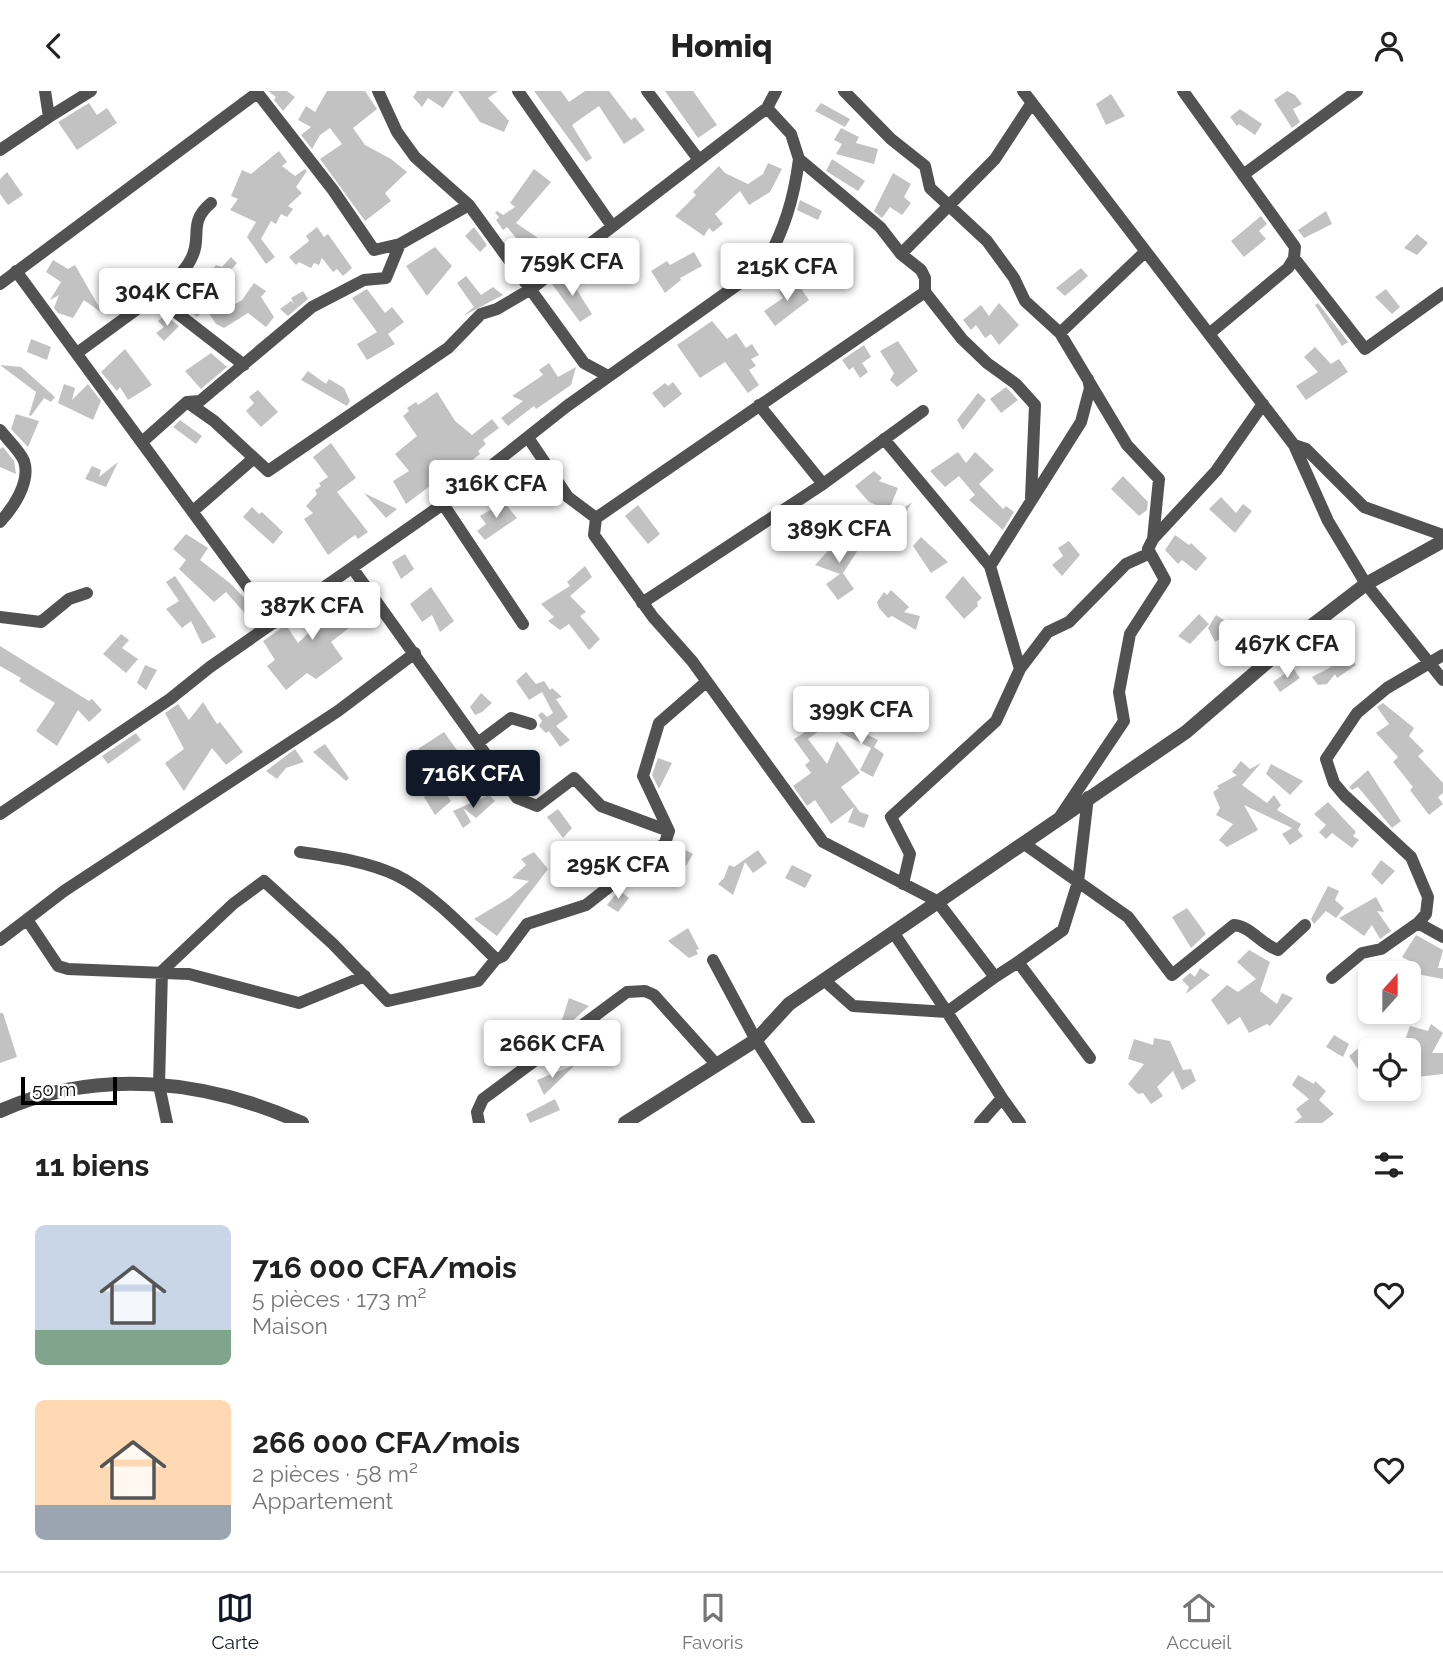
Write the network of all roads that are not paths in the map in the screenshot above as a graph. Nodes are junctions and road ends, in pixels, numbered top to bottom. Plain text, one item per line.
1 (45, 91) edge
2 (91, 91) edge
3 (378, 91) edge
4 (518, 91) edge
5 (647, 91) edge
6 (776, 91) edge
7 (845, 91) edge
8 (1023, 91) edge
9 (1357, 91) edge
10 (257, 92) edge
11 (1186, 92) edge
12 (1031, 104) junction
13 (766, 108) junction
14 (49, 117) junction
15 (0, 150) edge
16 (799, 159) junction
17 (699, 160) junction
18 (1243, 175) junction
19 (211, 203) dead end
20 (469, 205) junction
21 (947, 207) junction
22 (612, 226) junction
23 (400, 244) junction
24 (1145, 252) junction
25 (901, 254) junction
26 (1294, 258) junction
27 (16, 271) junction
28 (0, 284) edge
29 (531, 289) junction
30 (925, 292) junction
31 (1443, 293) edge
32 (155, 296) junction
33 (1060, 333) junction
34 (1209, 334) junction
35 (77, 353) junction
36 (244, 365) junction
37 (608, 376) junction
38 (1088, 376) junction
39 (187, 402) junction
40 (1263, 404) junction
41 (759, 405) junction
42 (923, 411) dead end
43 (0, 430) edge
44 (530, 439) junction
45 (884, 439) junction
46 (142, 442) junction
47 (1294, 445) junction
48 (254, 458) junction
49 (823, 484) junction
50 (1031, 498) junction
51 (443, 504) junction
52 (193, 511) junction
53 (596, 518) junction
54 (0, 522) edge
55 (1443, 535) edge
56 (1153, 539) junction
57 (1443, 541) edge
58 (1148, 554) junction
59 (990, 566) junction
60 (353, 569) junction
61 (1367, 584) junction
62 (87, 593) dead end
63 (642, 603) junction
64 (0, 617) edge
65 (274, 622) junction
66 (523, 624) dead end
67 (415, 653) junction
68 (1443, 655) edge
69 (1432, 664) junction
70 (1020, 669) junction
71 (1443, 680) edge
72 (705, 683) junction
73 (531, 724) dead end
74 (479, 741) junction
75 (1088, 797) junction
76 (0, 814) edge
77 (1062, 815) junction
78 (669, 831) junction
79 (1023, 843) junction
80 (300, 852) dead end
81 (1078, 882) junction
82 (903, 884) junction
83 (937, 901) junction
84 (28, 921) junction
85 (1418, 923) junction
86 (1305, 925) dead end
87 (892, 932) junction
88 (1443, 937) edge
89 (0, 940) edge
90 (496, 959) junction
91 (713, 960) dead end
92 (1018, 962) junction
93 (162, 971) junction
94 (365, 977) junction
95 (995, 977) junction
96 (1332, 978) dead end
97 (824, 980) junction
98 (947, 1012) junction
99 (756, 1040) junction
100 (1090, 1058) dead end
101 (716, 1064) junction
102 (159, 1085) junction
103 (1002, 1098) junction
104 (0, 1111) edge
105 (167, 1123) edge
106 (302, 1123) edge
107 (480, 1123) edge
108 (625, 1123) edge
109 (810, 1123) edge
110 (980, 1123) edge
111 (1020, 1123) edge

1 - 14 street
2 - 14 street
3 - 20 street
4 - 22 street
5 - 17 street
6 - 13 street
7 - 21 street
8 - 12 street
9 - 18 street
10 - 23 street
10 - 27 street
11 - 18 street
12 - 21 street
12 - 24 street
13 - 16 street
13 - 17 street
14 - 15 street
16 - 25 street
16 - 37 street
17 - 22 street
18 - 26 street
19 - 32 street
20 - 23 street
20 - 29 street
21 - 25 street
21 - 33 street
22 - 29 street
23 - 36 street
24 - 33 street
24 - 34 street
25 - 30 street
26 - 31 street
26 - 34 street
27 - 28 street
27 - 35 street
29 - 37 street
29 - 48 street
30 - 41 street
30 - 50 street
32 - 35 street
32 - 36 street
33 - 38 street
34 - 40 street
35 - 46 street
36 - 39 street
37 - 44 street
38 - 50 street
38 - 56 street
39 - 46 street
39 - 48 street
40 - 47 street
40 - 56 street
41 - 49 street
41 - 53 street
42 - 45 street
43 - 54 street
44 - 51 street
44 - 53 street
45 - 49 street
45 - 59 street
46 - 52 street
47 - 55 street
47 - 61 street
48 - 52 street
49 - 63 street
50 - 59 street
51 - 60 street
51 - 66 street
52 - 65 street
53 - 63 street
56 - 58 street
57 - 61 street
58 - 70 street
58 - 77 street
59 - 70 street
60 - 65 street
60 - 67 street
61 - 69 street
61 - 75 street
62 - 64 street
63 - 72 street
65 - 76 street
67 - 74 street
67 - 84 street
68 - 69 street
69 - 71 street
69 - 85 street
70 - 82 street
72 - 78 street
72 - 82 street
73 - 74 street
74 - 78 street
75 - 77 street
75 - 81 street
77 - 79 street
78 - 90 street
79 - 81 street
79 - 83 street
80 - 90 street
81 - 86 street
81 - 92 street
82 - 83 street
83 - 87 street
83 - 95 street
84 - 89 street
84 - 93 street
85 - 88 street
85 - 96 street
87 - 97 street
87 - 98 street
90 - 94 street
91 - 99 street
92 - 95 street
92 - 100 street
93 - 94 street
93 - 94 street
93 - 102 street
95 - 98 street
97 - 98 street
97 - 99 street
98 - 103 street
99 - 101 street
99 - 109 street
101 - 107 street
101 - 108 street
102 - 104 street
102 - 105 street
102 - 106 street
103 - 110 street
103 - 111 street

